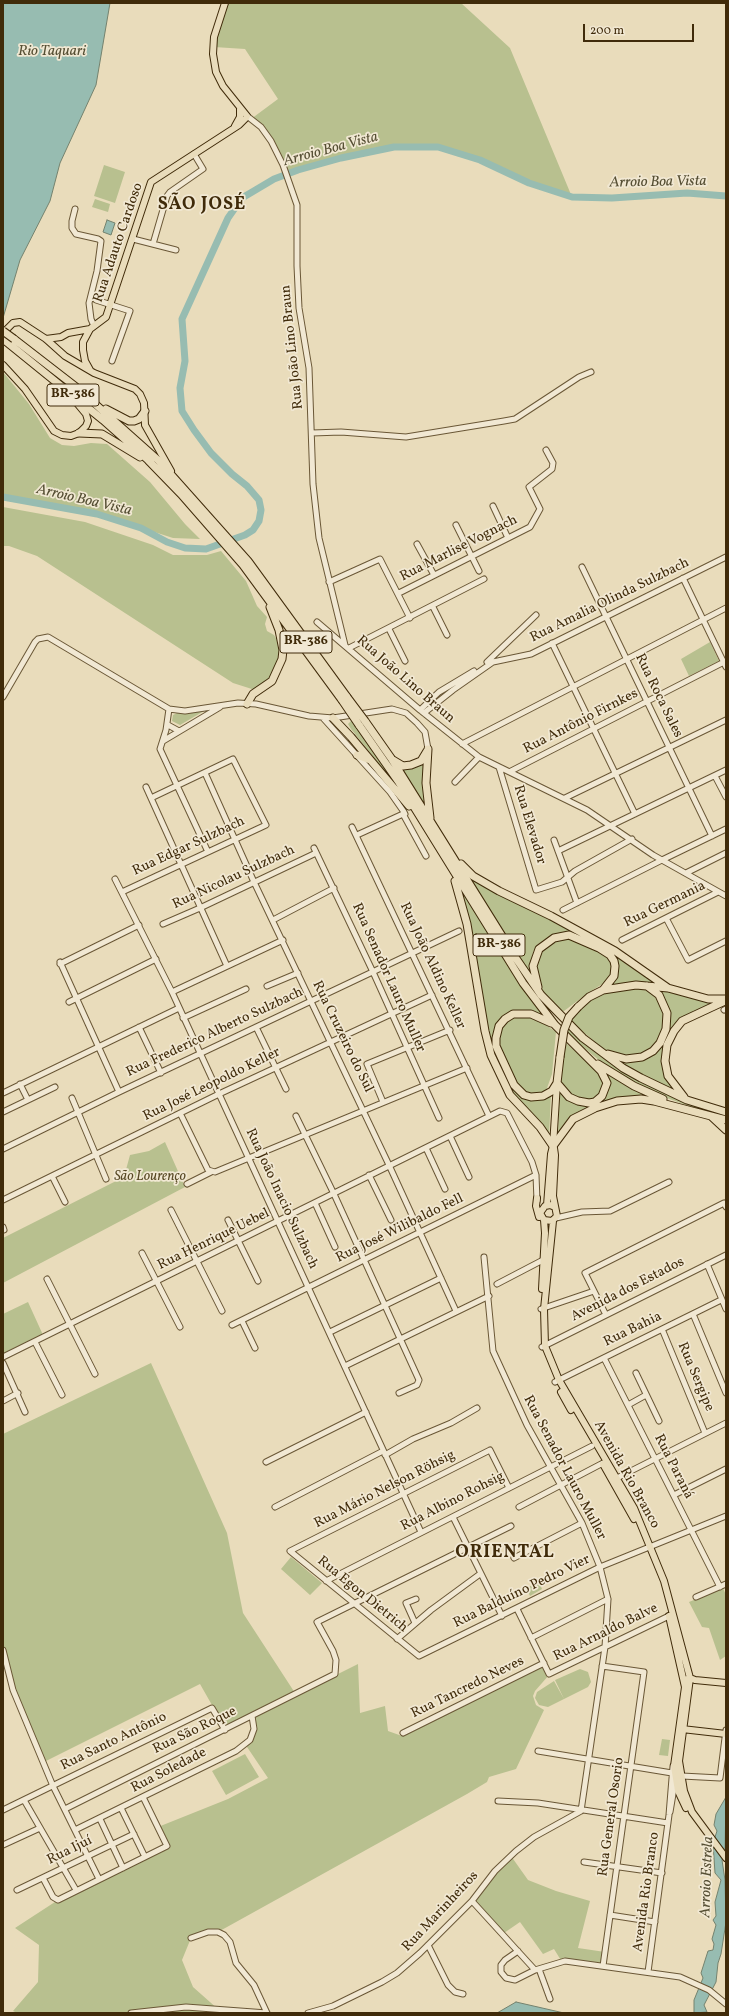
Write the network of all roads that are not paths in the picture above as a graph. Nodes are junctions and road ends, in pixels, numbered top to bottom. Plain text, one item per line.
1 (225, 3) edge
2 (240, 108) junction
3 (247, 116) junction
4 (234, 128) junction
5 (194, 154) junction
6 (75, 209) dead end
7 (132, 239) junction
8 (153, 244) junction
9 (176, 250) dead end
10 (96, 300) dead end
11 (110, 306) junction
12 (92, 327) junction
13 (3, 332) edge
14 (72, 332) junction
15 (61, 337) junction
16 (3, 339) edge
17 (46, 339) junction
18 (12, 342) junction
19 (83, 342) junction
20 (59, 350) junction
21 (83, 350) junction
22 (69, 358) junction
23 (112, 361) dead end
24 (3, 365) edge
25 (591, 372) dead end
26 (94, 373) junction
27 (66, 389) junction
28 (97, 405) junction
29 (145, 411) junction
30 (79, 433) junction
31 (312, 433) junction
32 (546, 450) dead end
33 (148, 460) junction
34 (177, 480) junction
35 (493, 506) dead end
36 (201, 512) junction
37 (456, 526) dead end
38 (508, 538) junction
39 (417, 544) dead end
40 (471, 556) junction
41 (726, 557) edge
42 (245, 563) junction
43 (582, 567) dead end
44 (479, 571) dead end
45 (434, 575) junction
46 (684, 578) junction
47 (484, 579) dead end
48 (329, 582) junction
49 (398, 593) junction
50 (265, 596) junction
51 (433, 606) junction
52 (726, 608) edge
53 (536, 615) dead end
54 (607, 615) junction
55 (410, 618) junction
56 (703, 620) junction
57 (317, 622) dead end
58 (389, 629) junction
59 (448, 635) dead end
60 (552, 643) junction
61 (347, 647) junction
62 (627, 659) junction
63 (405, 661) dead end
64 (492, 661) junction
65 (725, 663) edge
66 (574, 686) junction
67 (3, 697) edge
68 (344, 698) junction
69 (648, 701) junction
70 (244, 704) junction
71 (222, 706) junction
72 (170, 709) junction
73 (422, 712) junction
74 (323, 718) junction
75 (333, 718) junction
76 (726, 720) edge
77 (362, 723) junction
78 (168, 724) junction
79 (594, 728) junction
80 (179, 731) junction
81 (162, 741) junction
82 (462, 744) junction
83 (670, 747) junction
84 (428, 750) junction
85 (357, 755) junction
86 (479, 757) junction
87 (391, 758) junction
88 (370, 760) junction
89 (499, 767) junction
90 (726, 770) edge
91 (511, 772) junction
92 (204, 773) junction
93 (616, 773) junction
94 (715, 776) junction
95 (455, 782) dead end
96 (146, 787) dead end
97 (178, 787) junction
98 (688, 788) junction
99 (726, 797) edge
100 (151, 798) junction
101 (565, 798) junction
102 (402, 814) junction
103 (635, 814) junction
104 (420, 819) junction
105 (431, 822) junction
106 (611, 825) junction
107 (352, 827) dead end
108 (726, 829) edge
109 (356, 835) junction
110 (712, 836) junction
111 (235, 839) junction
112 (632, 839) junction
113 (554, 840) dead end
114 (315, 851) joint
115 (558, 851) junction
116 (208, 852) junction
117 (726, 853) edge
118 (426, 856) dead end
119 (453, 857) junction
120 (662, 860) junction
121 (447, 862) junction
122 (180, 865) junction
123 (686, 873) junction
124 (567, 878) junction
125 (115, 879) dead end
126 (254, 882) junction
127 (334, 888) junction
128 (122, 892) junction
129 (718, 892) junction
130 (726, 896) edge
131 (577, 903) junction
132 (200, 908) junction
133 (563, 910) dead end
134 (666, 918) junction
135 (274, 920) junction
136 (163, 924) dead end
137 (139, 925) junction
138 (459, 931) dead end
139 (283, 940) junction
140 (622, 940) dead end
141 (726, 941) edge
142 (413, 954) junction
143 (156, 959) junction
144 (227, 966) junction
145 (373, 972) junction
146 (298, 973) junction
147 (645, 985) junction
148 (267, 986) dead end
149 (668, 988) junction
150 (246, 989) dead end
151 (603, 990) junction
152 (172, 992) junction
153 (432, 995) junction
154 (541, 995) junction
155 (77, 998) junction
156 (726, 1000) edge
157 (311, 1001) junction
158 (69, 1002) dead end
159 (179, 1008) junction
160 (393, 1014) junction
161 (184, 1018) junction
162 (555, 1025) junction
163 (139, 1027) junction
164 (256, 1027) junction
165 (450, 1030) junction
166 (330, 1042) junction
167 (98, 1046) junction
168 (406, 1047) junction
169 (599, 1050) junction
170 (199, 1054) junction
171 (591, 1060) junction
172 (275, 1067) junction
173 (467, 1068) junction
174 (161, 1073) junction
175 (557, 1083) junction
176 (20, 1084) junction
177 (424, 1085) junction
178 (55, 1087) dead end
179 (286, 1089) dead end
180 (119, 1092) junction
181 (3, 1093) edge
182 (219, 1094) junction
183 (72, 1098) dead end
184 (28, 1100) junction
185 (687, 1100) junction
186 (383, 1102) junction
187 (676, 1105) junction
188 (363, 1109) junction
189 (3, 1112) edge
190 (726, 1112) edge
191 (76, 1113) junction
192 (180, 1113) junction
193 (709, 1115) junction
194 (296, 1116) dead end
195 (489, 1116) junction
196 (439, 1118) dead end
197 (726, 1120) edge
198 (726, 1130) edge
199 (305, 1134) junction
200 (450, 1136) junction
201 (553, 1146) junction
202 (426, 1148) junction
203 (3, 1149) edge
204 (95, 1155) junction
205 (248, 1158) junction
206 (390, 1166) junction
207 (213, 1172) junction
208 (370, 1175) junction
209 (52, 1176) junction
210 (536, 1176) junction
211 (469, 1177) dead end
212 (106, 1179) dead end
213 (669, 1182) dead end
214 (187, 1184) dead end
215 (446, 1189) dead end
216 (334, 1194) junction
217 (537, 1197) junction
218 (3, 1200) edge
219 (65, 1202) dead end
220 (315, 1203) junction
221 (546, 1205) junction
222 (725, 1205) edge
223 (555, 1207) junction
224 (171, 1210) dead end
225 (540, 1213) junction
226 (228, 1220) dead end
227 (391, 1220) dead end
228 (544, 1220) junction
229 (555, 1220) junction
230 (277, 1223) junction
231 (544, 1227) junction
232 (420, 1233) junction
233 (238, 1240) junction
234 (335, 1247) dead end
235 (142, 1253) dead end
236 (726, 1255) edge
237 (484, 1257) dead end
238 (364, 1260) junction
239 (543, 1260) junction
240 (196, 1261) junction
241 (707, 1264) junction
242 (47, 1278) dead end
243 (441, 1278) junction
244 (157, 1281) junction
245 (258, 1282) dead end
246 (497, 1284) dead end
247 (309, 1288) junction
248 (594, 1291) junction
249 (489, 1296) junction
250 (721, 1300) junction
251 (385, 1306) junction
252 (542, 1309) junction
253 (726, 1309) edge
254 (222, 1311) dead end
255 (456, 1312) junction
256 (693, 1314) junction
257 (606, 1315) junction
258 (242, 1321) junction
259 (70, 1324) junction
260 (232, 1325) dead end
261 (180, 1327) dead end
262 (662, 1329) junction
263 (330, 1332) junction
264 (400, 1338) junction
265 (35, 1342) junction
266 (543, 1346) junction
267 (255, 1348) dead end
268 (3, 1357) edge
269 (604, 1358) junction
270 (3, 1363) edge
271 (345, 1366) junction
272 (636, 1373) dead end
273 (95, 1374) dead end
274 (557, 1381) junction
275 (399, 1393) dead end
276 (726, 1393) edge
277 (18, 1394) junction
278 (62, 1395) dead end
279 (646, 1395) junction
280 (3, 1401) edge
281 (628, 1404) junction
282 (477, 1408) dead end
283 (25, 1412) dead end
284 (366, 1412) junction
285 (659, 1421) dead end
286 (726, 1423) edge
287 (705, 1433) junction
288 (592, 1446) junction
289 (384, 1453) junction
290 (655, 1458) junction
291 (266, 1462) dead end
292 (603, 1463) junction
293 (551, 1467) junction
294 (726, 1469) edge
295 (617, 1478) junction
296 (561, 1485) junction
297 (509, 1488) junction
298 (402, 1494) junction
299 (674, 1495) junction
300 (275, 1507) dead end
301 (519, 1507) dead end
302 (726, 1516) edge
303 (453, 1517) junction
304 (582, 1523) junction
305 (511, 1526) dead end
306 (692, 1531) junction
307 (421, 1532) junction
308 (468, 1548) junction
309 (649, 1548) junction
310 (290, 1551) joint
311 (514, 1558) dead end
312 (600, 1567) junction
313 (480, 1574) junction
314 (326, 1581) junction
315 (726, 1584) edge
316 (720, 1587) junction
317 (696, 1597) dead end
318 (416, 1599) dead end
319 (608, 1599) junction
320 (354, 1604) junction
321 (517, 1609) junction
322 (671, 1615) junction
323 (502, 1616) junction
324 (415, 1623) junction
325 (531, 1638) junction
326 (397, 1639) junction
327 (605, 1647) junction
328 (3, 1650) edge
329 (419, 1656) joint
330 (544, 1663) junction
331 (602, 1666) junction
332 (687, 1679) junction
333 (726, 1683) edge
334 (252, 1716) junction
335 (682, 1729) junction
336 (225, 1730) junction
337 (726, 1730) edge
338 (403, 1734) dead end
339 (726, 1734) edge
340 (538, 1751) dead end
341 (588, 1759) junction
342 (632, 1766) junction
343 (676, 1775) junction
344 (54, 1786) junction
345 (143, 1797) junction
346 (24, 1800) junction
347 (498, 1801) dead end
348 (121, 1808) junction
349 (65, 1809) junction
350 (3, 1810) edge
351 (581, 1811) junction
352 (624, 1816) junction
353 (100, 1819) junction
354 (668, 1823) junction
355 (40, 1828) junction
356 (75, 1830) junction
357 (134, 1834) junction
358 (112, 1844) junction
359 (3, 1845) edge
360 (88, 1856) junction
361 (146, 1857) junction
362 (726, 1858) edge
363 (584, 1862) dead end
364 (616, 1866) junction
365 (63, 1868) junction
366 (123, 1868) junction
367 (662, 1873) junction
368 (43, 1878) junction
369 (99, 1879) junction
370 (17, 1890) dead end
371 (76, 1890) junction
372 (472, 1901) junction
373 (610, 1915) junction
374 (655, 1922) junction
375 (191, 1938) dead end
376 (428, 1945) junction
377 (518, 1951) junction
378 (603, 1966) junction
379 (537, 1969) junction
380 (648, 1972) junction
381 (463, 1994) dead end
382 (550, 1999) dead end
383 (726, 2004) edge
384 (130, 2013) edge
385 (267, 2013) edge
386 (308, 2013) edge

1 - 2 main road
2 - 3 main road
2 - 4 main road
3 - 4 main road, Rua Adauto Cardoso
3 - 31 street, Rua João Lino Braun
4 - 5 main road, Rua Adauto Cardoso
5 - 7 main road, Rua Adauto Cardoso
5 - 8 street
6 - 12 street
7 - 8 street
7 - 11 main road, Rua Adauto Cardoso
8 - 9 street
10 - 11 street
11 - 12 main road, Rua Adauto Cardoso
11 - 23 street
12 - 14 main road
12 - 19 main road, Rua Adauto Cardoso
13 - 17 main road
13 - 18 highway, BR-386, bridge
14 - 15 main road
14 - 19 main road
15 - 17 main road
15 - 20 main road
16 - 18 highway, BR-386
17 - 20 main road
18 - 27 highway, BR-386
18 - 28 highway, BR-386
19 - 21 main road
20 - 22 main road
21 - 22 main road
21 - 26 main road
22 - 26 main road
24 - 30 main road
25 - 31 street
26 - 29 main road
27 - 30 main road
27 - 33 highway, BR-386
28 - 29 highway
28 - 34 highway, BR-386
29 - 34 main road
30 - 33 highway
31 - 48 street, Rua João Lino Braun
32 - 38 street, Rua Marlise Vognach
33 - 36 highway, BR-386
34 - 36 highway, BR-386
35 - 38 street
36 - 42 highway, BR-386
37 - 40 street
38 - 40 street, Rua Marlise Vognach
39 - 45 street
40 - 44 street
40 - 45 street, Rua Marlise Vognach
41 - 46 street, Rua Amalia Olinda Sulzbach
42 - 50 highway, BR-386
42 - 68 highway, BR-386
43 - 54 street, Rua Roca Sales
45 - 49 street, Rua Marlise Vognach
46 - 54 street, Rua Amalia Olinda Sulzbach
46 - 56 street
47 - 51 street
48 - 49 street
48 - 61 street, Rua João Lino Braun
49 - 55 street
50 - 68 highway, BR-386
50 - 70 highway
51 - 55 street
51 - 59 street
52 - 56 street
53 - 64 street
54 - 60 street, Rua Amalia Olinda Sulzbach
54 - 62 street, Rua Roca Sales
55 - 58 street
56 - 62 street
56 - 65 street
57 - 61 street
58 - 61 street
58 - 63 street
60 - 64 street, Rua Amalia Olinda Sulzbach
60 - 66 street
61 - 73 street, Rua João Lino Braun
62 - 66 street
62 - 69 street, Rua Roca Sales
64 - 73 street
65 - 69 street, Rua Antônio Firnkes
66 - 79 street
66 - 82 street
67 - 72 street
68 - 77 highway, BR-386, bridge
69 - 79 street, Rua Antônio Firnkes
69 - 83 street, Rua Roca Sales
70 - 71 street
70 - 74 street
71 - 72 street
71 - 80 street
72 - 78 street
73 - 82 street, Rua João Lino Braun
74 - 75 street
74 - 85 street
75 - 84 street
75 - 88 highway
76 - 83 street
77 - 87 highway, BR-386
77 - 104 highway, BR-386
78 - 80 street
78 - 81 street
79 - 91 street, Rua Antônio Firnkes
79 - 93 street
80 - 81 street
81 - 97 street
82 - 86 street, Rua João Lino Braun
83 - 93 street
83 - 98 street, Rua Roca Sales
84 - 87 highway
84 - 105 highway
85 - 88 highway
85 - 102 street
86 - 89 street, Rua João Lino Braun
86 - 95 street
87 - 105 highway, BR-386
88 - 104 highway
89 - 91 street, Rua João Lino Braun
89 - 124 street, Rua Elevador
90 - 94 street
91 - 101 street, Rua João Lino Braun
92 - 97 street
92 - 111 street, Rua Cruzeiro do Sul
92 - 111 street, Rua Edgar Sulzbach
93 - 101 street
93 - 103 street
94 - 98 street
94 - 99 street
96 - 100 street
97 - 100 street
97 - 116 street
98 - 103 street
98 - 110 street, Rua Roca Sales
100 - 122 street
101 - 106 street, Rua João Lino Braun
102 - 109 street
102 - 118 street
103 - 106 street
104 - 121 highway, BR-386
105 - 119 highway, BR-386
106 - 112 street, Rua João Lino Braun
106 - 115 street
107 - 109 street, Rua João Aldino Keller
108 - 110 street
109 - 142 street, Rua João Aldino Keller
110 - 120 street
111 - 116 street, Rua Edgar Sulzbach
111 - 126 street, Rua Cruzeiro do Sul
112 - 120 street, Rua João Lino Braun
112 - 124 street
113 - 115 street
114 - 126 street, Rua Nicolau Sulzbach
114 - 127 street, Rua Senador Lauro Muller
115 - 124 street
116 - 122 street, Rua Edgar Sulzbach
117 - 123 street
119 - 149 highway
119 - 154 highway, BR-386
120 - 123 street, Rua João Lino Braun
120 - 131 street
121 - 162 highway, BR-386
121 - 201 highway
122 - 128 street, Rua Edgar Sulzbach
122 - 132 street
123 - 129 street, Rua João Lino Braun
124 - 131 street
125 - 128 street, Rua João Inacio Sulzbach
126 - 132 street, Rua Nicolau Sulzbach
126 - 135 street, Rua Cruzeiro do Sul
127 - 135 street
127 - 145 street, Rua Senador Lauro Muller
128 - 137 street, Rua João Inacio Sulzbach
129 - 130 street, Rua João Lino Braun
129 - 134 street, Rua Germania
131 - 133 street
132 - 136 street, Rua Nicolau Sulzbach
132 - 144 street
134 - 140 street, Rua Germania
134 - 141 street
135 - 139 street, Rua Cruzeiro do Sul
137 - 143 street, Rua João Inacio Sulzbach
137 - 155 street
138 - 142 street, Rua Frederico Alberto Sulzbach
139 - 144 street
139 - 146 street, Rua Cruzeiro do Sul
142 - 145 street, Rua Frederico Alberto Sulzbach
142 - 153 street, Rua João Aldino Keller
143 - 152 street, Rua João Inacio Sulzbach
143 - 155 street
144 - 152 street
145 - 157 street, Rua Frederico Alberto Sulzbach
145 - 160 street, Rua Senador Lauro Muller
146 - 148 street
146 - 157 street, Rua Cruzeiro do Sul
147 - 149 highway
147 - 151 highway
147 - 169 highway
149 - 156 highway
150 - 161 street
151 - 154 highway
151 - 175 highway, bridge
152 - 159 street, Rua João Inacio Sulzbach
153 - 160 street, Rua José Leopoldo Keller
153 - 165 street, Rua João Aldino Keller
154 - 169 highway, BR-386
155 - 158 street
155 - 167 street
156 - 185 highway
157 - 164 street, Rua Frederico Alberto Sulzbach
157 - 166 street, Rua Cruzeiro do Sul
159 - 161 street, Rua João Inacio Sulzbach
159 - 163 street
160 - 166 street, Rua José Leopoldo Keller
160 - 168 street, Rua Senador Lauro Muller
161 - 170 street, Rua João Inacio Sulzbach
162 - 171 highway, BR-386
162 - 175 highway
163 - 167 street
163 - 174 street
164 - 170 street, Rua Frederico Alberto Sulzbach
164 - 172 street
165 - 168 street
165 - 173 street, Rua João Aldino Keller
166 - 172 street, Rua José Leopoldo Keller
166 - 188 street, Rua Cruzeiro do Sul
167 - 176 street
167 - 180 street
168 - 177 street, Rua Senador Lauro Muller
168 - 186 street
169 - 185 highway, BR-386
170 - 174 street, Rua Frederico Alberto Sulzbach
170 - 182 street, Rua João Inacio Sulzbach
171 - 175 highway
171 - 187 highway, BR-386
172 - 179 street
172 - 182 street, Rua José Leopoldo Keller
173 - 177 street
173 - 195 street, Rua João Aldino Keller
174 - 180 street, Rua Frederico Alberto Sulzbach
175 - 201 main road
176 - 181 street
176 - 184 street
177 - 186 street
177 - 196 street, Rua Senador Lauro Muller
178 - 184 street
180 - 191 street, Rua Frederico Alberto Sulzbach
182 - 192 street, Rua José Leopoldo Keller
182 - 205 street, Rua João Inacio Sulzbach
183 - 191 street
184 - 189 street
185 - 190 highway, BR-386
186 - 188 street
187 - 193 highway, BR-386
187 - 201 highway
188 - 199 street
188 - 206 street, Rua Cruzeiro do Sul
191 - 203 street, Rua Frederico Alberto Sulzbach
191 - 204 street
192 - 204 street, Rua José Leopoldo Keller
192 - 207 street
193 - 197 highway, BR-386
193 - 198 highway
194 - 199 street
195 - 200 street, Rua Henrique Uebel
195 - 210 street, Rua Henrique Uebel
199 - 205 street
199 - 216 street
200 - 202 street, Rua Henrique Uebel
200 - 211 street
201 - 221 main road
201 - 223 main road, Avenida Rio Branco
202 - 206 street, Rua Henrique Uebel
202 - 215 street
204 - 209 street, Rua José Leopoldo Keller
204 - 212 street
205 - 207 street
205 - 230 street, Rua João Inacio Sulzbach
206 - 208 street, Rua Henrique Uebel
206 - 232 street, Rua Cruzeiro do Sul
207 - 214 street
208 - 216 street, Rua Henrique Uebel
208 - 227 street
209 - 218 street, Rua José Leopoldo Keller
209 - 219 street
210 - 217 street
210 - 232 street, Rua José Wilibaldo Fell
213 - 229 street
216 - 220 street, Rua Henrique Uebel
216 - 238 street
217 - 221 street
217 - 225 street
217 - 231 main road
220 - 230 street, Rua Henrique Uebel
220 - 234 street
221 - 223 main road
221 - 225 main road
222 - 248 street
223 - 229 main road, Avenida Rio Branco
224 - 240 street
225 - 228 main road, Avenida Rio Branco
226 - 233 street
228 - 229 main road
228 - 231 main road, Avenida Rio Branco
229 - 252 main road, Avenida Rio Branco
230 - 233 street, Rua Henrique Uebel
230 - 247 street, Rua João Inacio Sulzbach
231 - 239 main road, Avenida Rio Branco
232 - 238 street, Rua José Wilibaldo Fell
232 - 243 street, Rua Cruzeiro do Sul
233 - 240 street, Rua Henrique Uebel
233 - 245 street
235 - 244 street
236 - 241 street, Avenida dos Estados
237 - 249 street, Rua Senador Lauro Muller
238 - 247 street, Rua José Wilibaldo Fell
238 - 251 street
239 - 246 street
239 - 252 main road, Avenida Rio Branco
240 - 244 street, Rua Henrique Uebel
240 - 254 street
241 - 250 street
241 - 257 street, Avenida dos Estados
242 - 259 street
243 - 251 street
243 - 255 street, Rua Cruzeiro do Sul
244 - 259 street, Rua Henrique Uebel
244 - 261 street
247 - 258 street, Rua José Wilibaldo Fell
247 - 263 street, Rua João Inacio Sulzbach
248 - 252 street
248 - 257 street
249 - 255 street
249 - 293 street, Rua Senador Lauro Muller
250 - 253 street
250 - 256 street, Rua Bahia
251 - 263 street
251 - 264 street
252 - 266 main road, Avenida Rio Branco
255 - 264 street
256 - 262 street, Rua Bahia
256 - 276 street
257 - 266 street, Avenida dos Estados
258 - 260 street, Rua José Wilibaldo Fell
258 - 267 street
259 - 265 street, Rua Henrique Uebel
259 - 273 street
262 - 269 street, Rua Bahia
262 - 287 street, Rua Sergipe
263 - 271 street, Rua João Inacio Sulzbach
264 - 271 street
264 - 275 street
265 - 268 street, Rua Henrique Uebel
265 - 278 street
266 - 274 main road, Avenida Rio Branco
269 - 274 street, Rua Bahia
269 - 281 street, Rua Paraná
270 - 277 street
271 - 284 street, Rua João Inacio Sulzbach
272 - 279 street
274 - 288 main road, Avenida Rio Branco
274 - 295 main road, Avenida Rio Branco
277 - 280 street
277 - 283 street
279 - 281 street
279 - 285 street
281 - 290 street, Rua Paraná
282 - 289 street
284 - 289 street, Rua João Inacio Sulzbach
284 - 291 street
286 - 287 street
287 - 290 street
288 - 292 main road, Avenida Rio Branco
288 - 293 street, Rua Albino Rohsig
289 - 298 street, Rua João Inacio Sulzbach
289 - 300 street
290 - 295 street
290 - 299 street, Rua Paraná
292 - 296 street
292 - 309 main road, Avenida Rio Branco
293 - 296 street, Rua Senador Lauro Muller
293 - 297 street, Rua Albino Rohsig
294 - 299 street
295 - 309 main road, Avenida Rio Branco
296 - 301 street
296 - 304 street, Rua Senador Lauro Muller
297 - 298 street, Rua Mário Nelson Röhsig
297 - 303 street, Rua Albino Rohsig
298 - 307 street, Rua João Inacio Sulzbach
298 - 310 street, Rua Mário Nelson Röhsig
299 - 306 street, Rua Paraná
302 - 306 street, Rua Balduíno Pedro Vier
303 - 307 street, Rua Albino Rohsig
303 - 308 street
304 - 311 street
304 - 312 street, Rua Senador Lauro Muller
305 - 308 street
306 - 309 street, Rua Balduíno Pedro Vier
306 - 316 street, Rua Paraná
307 - 314 street, Rua Albino Rohsig
308 - 313 street
308 - 320 street
309 - 312 street, Rua Balduíno Pedro Vier
309 - 322 main road, Avenida Rio Branco
310 - 314 street, Rua Egon Dietrich
312 - 319 street, Rua Senador Lauro Muller
312 - 321 street, Rua Balduíno Pedro Vier
313 - 323 street
313 - 324 street
314 - 320 street, Rua Egon Dietrich
315 - 316 street
316 - 317 street
318 - 324 street
319 - 325 street
319 - 327 street, Rua Senador Lauro Muller
320 - 326 street, Rua Egon Dietrich
320 - 334 street, Rua São Roque
321 - 323 street, Rua Balduíno Pedro Vier
321 - 325 street
322 - 327 street, Rua Arnaldo Balve
322 - 332 main road, Avenida Rio Branco
323 - 329 street, Rua Balduíno Pedro Vier
324 - 326 street
325 - 330 street
326 - 329 street, Rua Egon Dietrich
327 - 330 street, Rua Arnaldo Balve
327 - 331 street, Rua Senador Lauro Muller
328 - 344 street
330 - 338 street, Rua Tancredo Neves
331 - 341 street, Rua Senador Lauro Muller
331 - 342 street, Rua General Osorio
332 - 333 main road
332 - 335 main road, Avenida Rio Branco
334 - 336 street, Rua São Roque
334 - 345 street, Rua Soledade
335 - 339 main road
335 - 343 main road, Avenida Rio Branco
336 - 344 street, Rua Santo Antônio
336 - 349 street, Rua São Roque
337 - 339 street
339 - 343 street
340 - 341 street
341 - 342 street
341 - 351 street, Rua Senador Lauro Muller
342 - 343 street
342 - 352 street, Rua General Osorio
343 - 354 street, Avenida Rio Branco
343 - 362 main road, Avenida Rio Branco
344 - 346 street, Rua Santo Antônio
344 - 349 street
345 - 348 street, Rua Soledade
345 - 361 street
346 - 350 street, Rua Santo Antônio
346 - 355 street
347 - 351 street
348 - 353 street, Rua Soledade
348 - 357 street
349 - 356 street
351 - 352 street
351 - 372 street, Rua Marinheiros
352 - 354 street
352 - 364 street, Rua General Osorio
353 - 356 street, Rua Soledade
353 - 358 street
354 - 367 street, Avenida Rio Branco
355 - 359 street
355 - 365 street
356 - 360 street
357 - 358 street, Rua Ijuí
357 - 361 street
358 - 360 street, Rua Ijuí
358 - 366 street
360 - 365 street, Rua Ijuí
360 - 369 street
361 - 366 street
363 - 364 street
364 - 367 street
364 - 373 street, Rua General Osorio
365 - 368 street, Rua Ijuí
365 - 371 street
366 - 369 street
367 - 374 street, Avenida Rio Branco
368 - 370 street, Rua Ijuí
368 - 371 street
369 - 371 street
372 - 376 street, Rua Marinheiros
372 - 377 street
373 - 374 street
373 - 378 street, Rua General Osorio
374 - 380 street, Avenida Rio Branco
375 - 385 street
376 - 381 street
376 - 386 street, Rua Marinheiros
377 - 379 street
377 - 379 street
378 - 379 street
378 - 380 street
379 - 382 street
380 - 383 street
384 - 385 street

